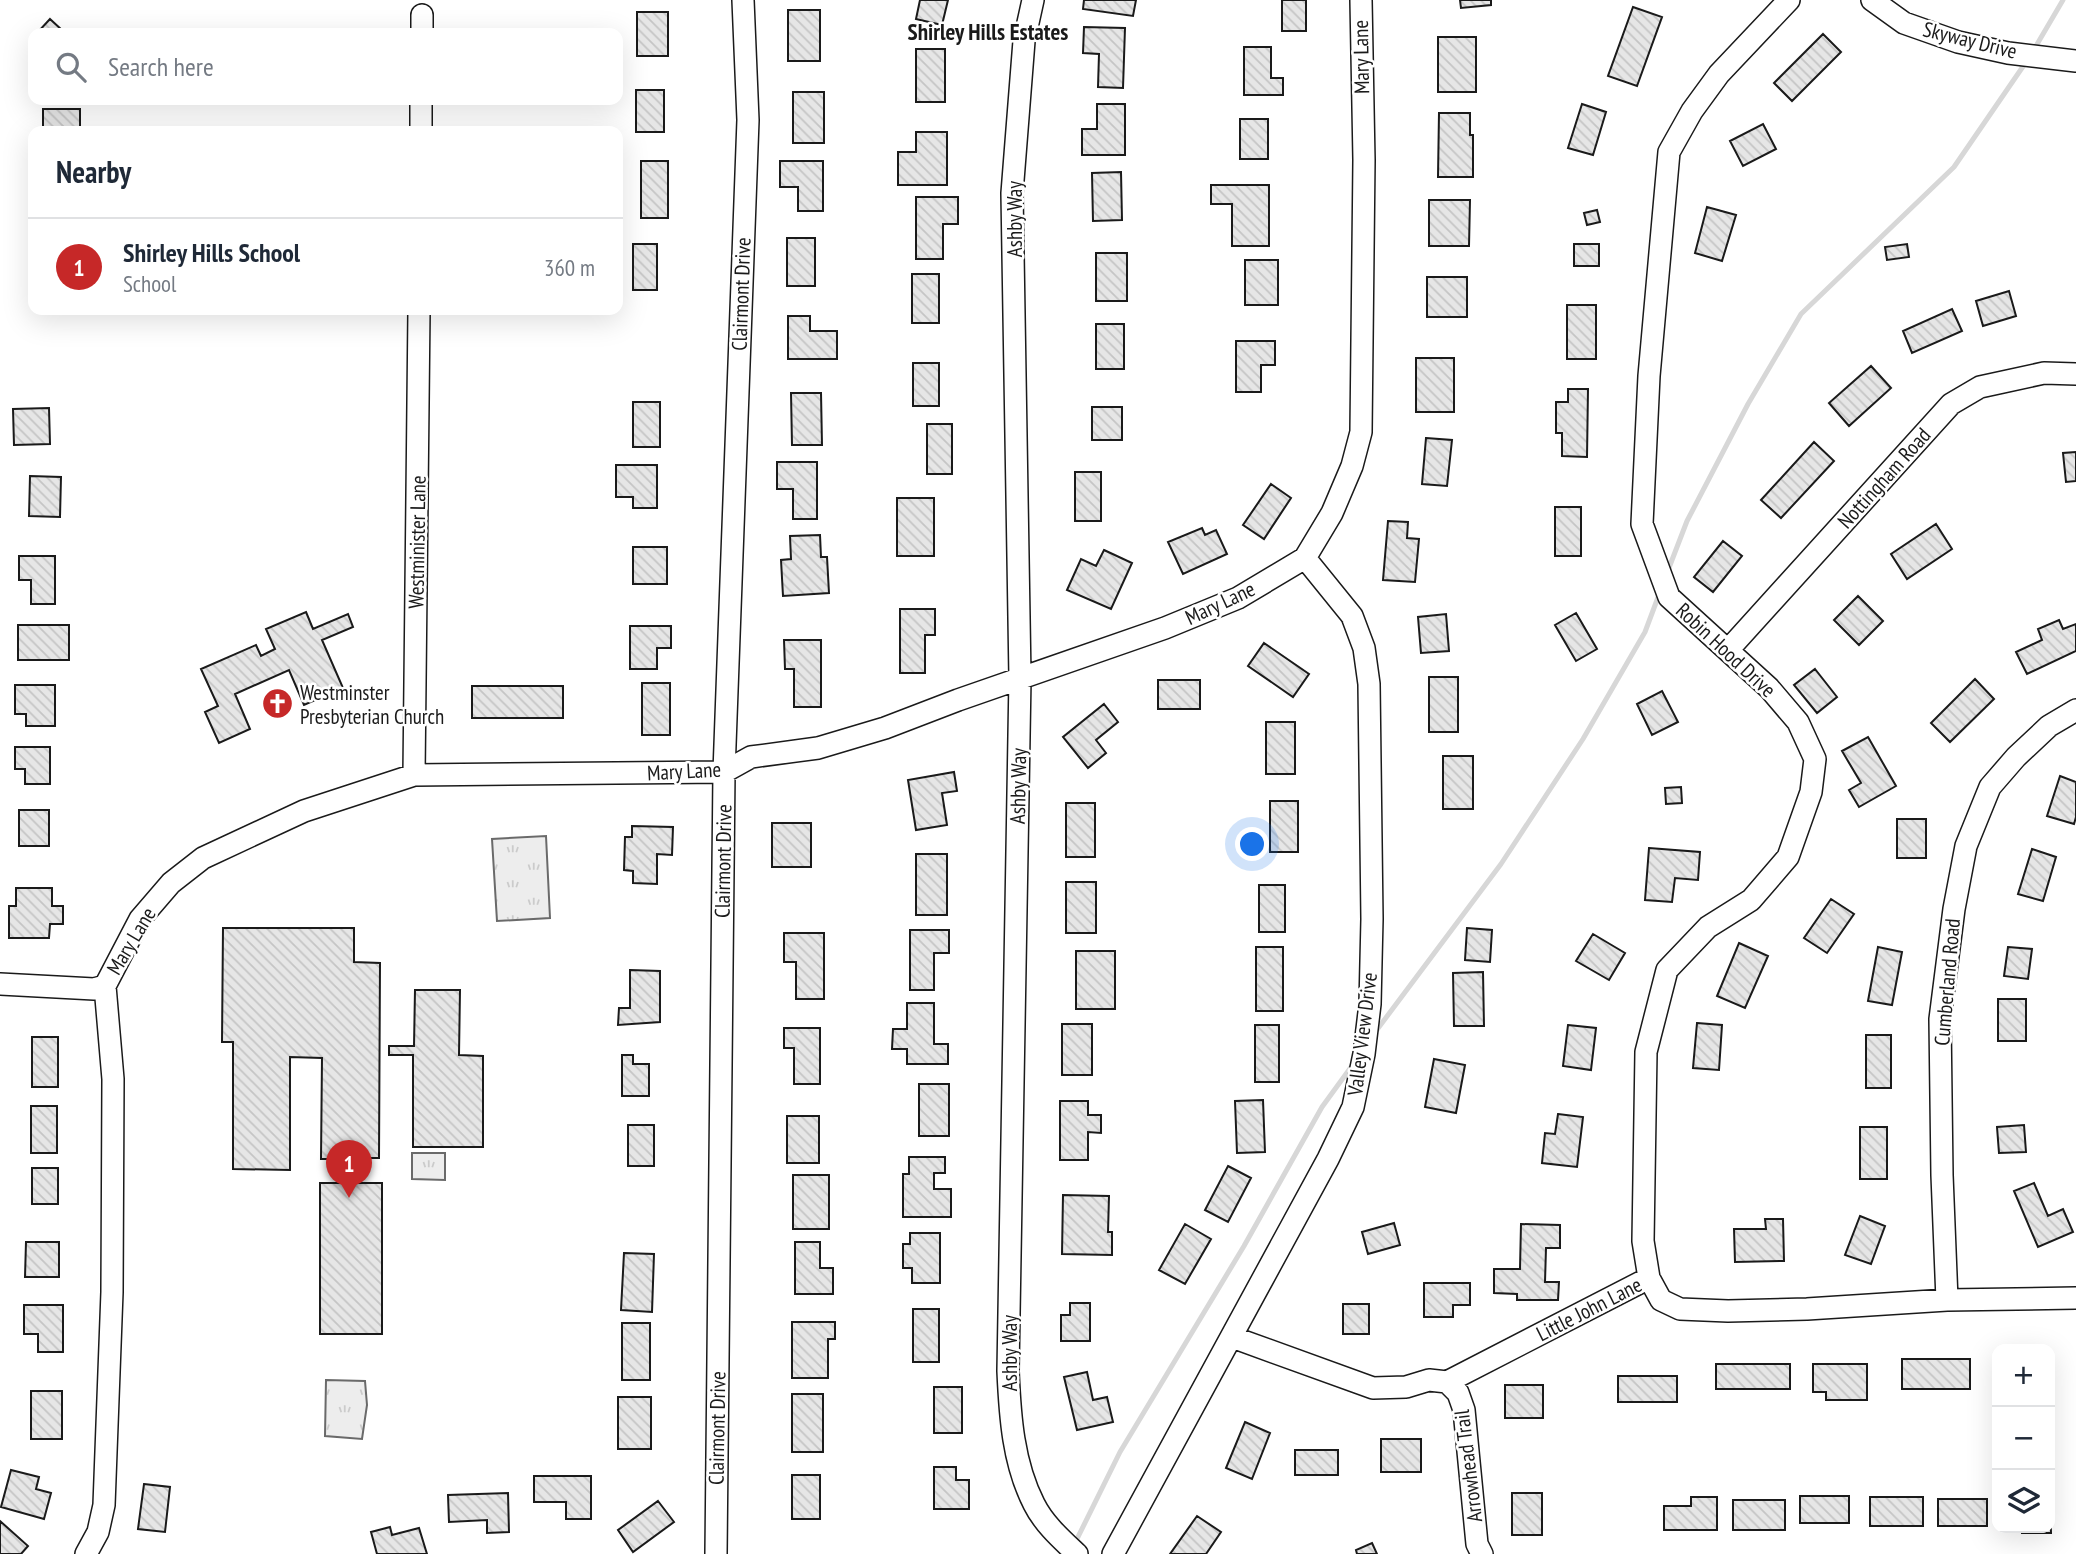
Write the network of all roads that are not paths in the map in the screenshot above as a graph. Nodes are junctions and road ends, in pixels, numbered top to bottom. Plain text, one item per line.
1 (743, 0) edge
2 (1033, 0) edge
3 (1361, 0) edge
4 (1789, 0) edge
5 (1872, 0) edge
6 (2076, 61) edge
7 (421, 105) edge
8 (421, 126) edge
9 (419, 315) edge
10 (2076, 373) edge
11 (1305, 558) junction
12 (1729, 649) junction
13 (1020, 678) junction
14 (2076, 709) edge
15 (724, 772) junction
16 (414, 775) junction
17 (0, 984) edge
18 (105, 986) junction
19 (1649, 1278) junction
20 (2076, 1298) edge
21 (1947, 1300) junction
22 (1232, 1337) junction
23 (1447, 1382) junction
24 (86, 1554) edge
25 (716, 1554) edge
26 (1077, 1554) edge
27 (1113, 1554) edge
28 (1482, 1554) edge

1 - 15 street, Clairmont Drive
2 - 13 street, Ashby Way
3 - 11 street, Mary Lane
4 - 12 street, Robin Hood Drive
5 - 6 street, Skyway Drive
7 - 8 street
9 - 16 street, Westminister Lane
10 - 12 street, Nottingham Road
11 - 13 street, Mary Lane
11 - 22 street, Valley View Drive
12 - 19 street, Robin Hood Drive
13 - 15 street, Mary Lane
13 - 26 street, Ashby Way
14 - 21 street, Cumberland Road
15 - 16 street, Mary Lane
15 - 25 street, Clairmont Drive
16 - 18 street, Mary Lane
17 - 18 street
18 - 24 street, Mary Lane
19 - 21 street, Little John Lane
19 - 23 street, Little John Lane
20 - 21 street, Little John Lane
22 - 23 street, Little John Lane
22 - 27 street, Valley View Drive
23 - 28 street, Arrowhead Trail

